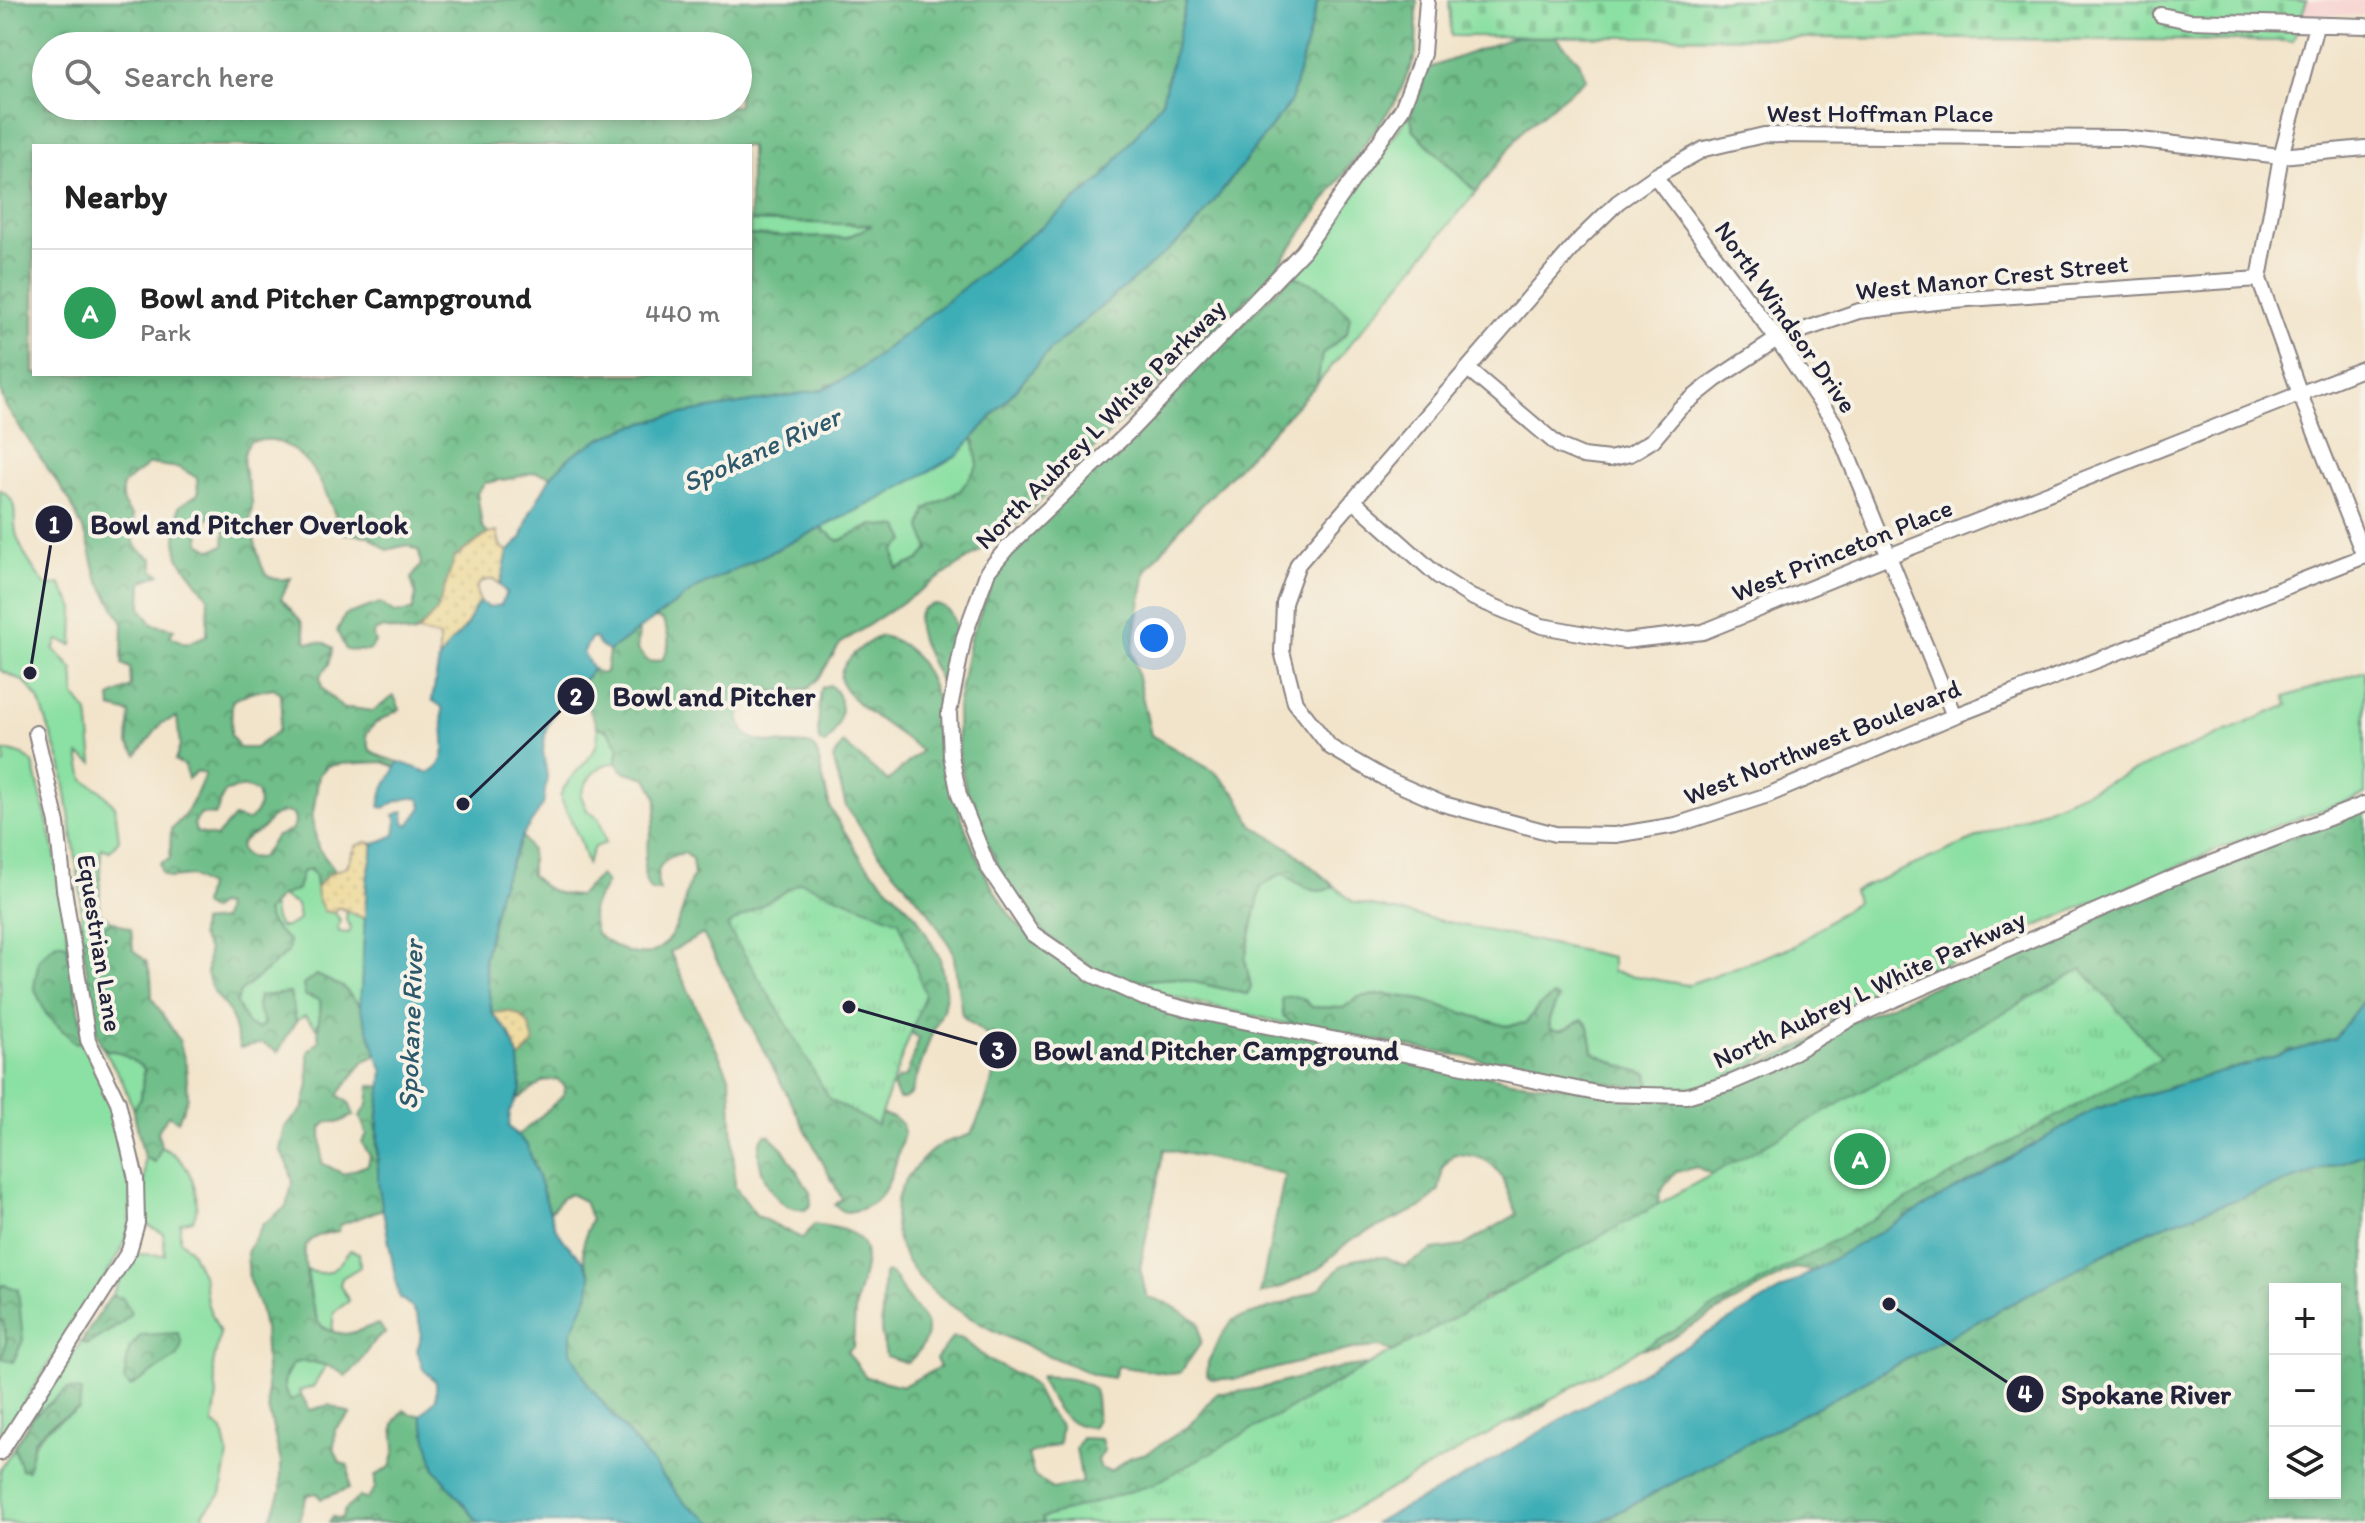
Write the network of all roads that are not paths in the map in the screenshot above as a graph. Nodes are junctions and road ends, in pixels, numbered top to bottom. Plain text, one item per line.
1 (1427, 0) edge
2 (2161, 15) dead end
3 (2316, 26) junction
4 (2365, 26) edge
5 (2365, 148) edge
6 (2281, 156) junction
7 (1655, 176) junction
8 (2259, 279) junction
9 (1777, 339) junction
10 (2365, 368) edge
11 (1468, 369) junction
12 (2300, 394) junction
13 (1353, 500) junction
14 (1889, 556) junction
15 (2365, 556) edge
16 (1954, 716) junction
17 (36, 733) dead end
18 (2365, 804) edge
19 (0, 1453) edge

1 - 18 street, North Aubrey L White Parkway
2 - 3 street
3 - 4 street
3 - 6 street
5 - 6 street, West Hoffman Place
6 - 7 street, West Hoffman Place
6 - 8 street
7 - 9 street, North Windsor Drive
7 - 11 street, West Hoffman Place
8 - 9 street, West Manor Crest Street
8 - 12 street
9 - 11 street, West Manor Crest Street
9 - 14 street, North Windsor Drive
10 - 12 street, West Princeton Place
11 - 13 street, West Hoffman Place
12 - 14 street, West Princeton Place
12 - 15 street
13 - 14 street, West Princeton Place
13 - 16 street, West Northwest Boulevard
14 - 16 street, North Windsor Drive
15 - 16 street, West Northwest Boulevard
17 - 19 street, Equestrian Lane

